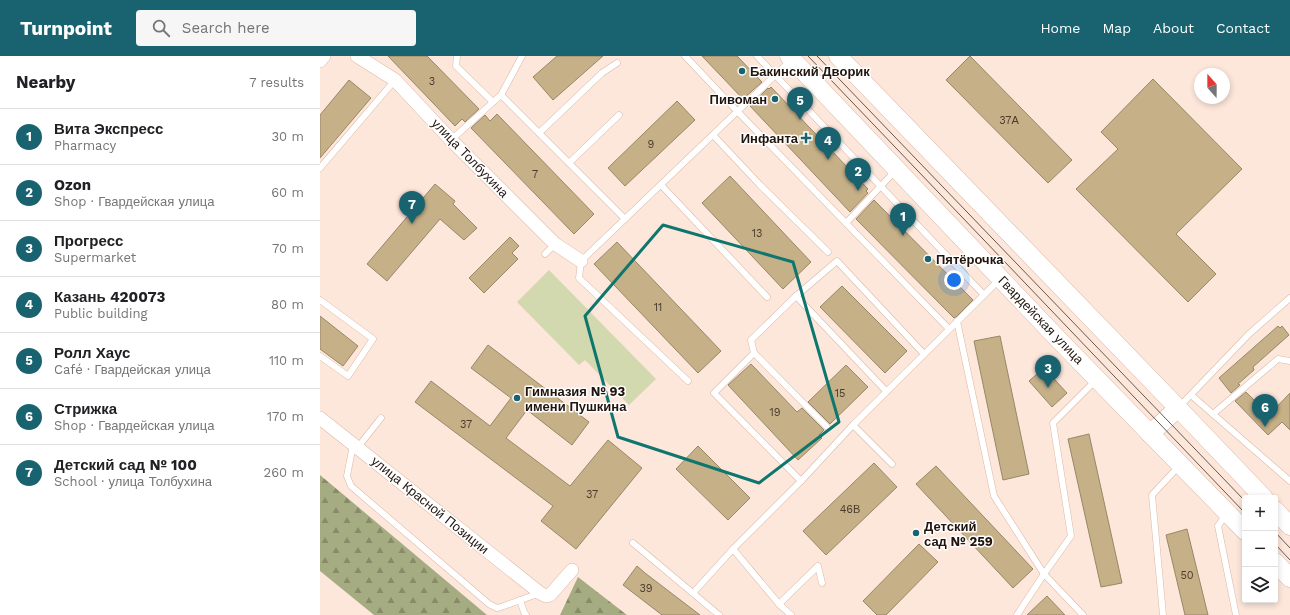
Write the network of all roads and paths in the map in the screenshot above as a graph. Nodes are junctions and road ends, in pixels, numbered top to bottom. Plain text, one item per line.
1 (324, 56) edge
2 (357, 56) edge
3 (457, 56) edge
4 (522, 56) edge
5 (685, 56) edge
6 (757, 56) edge
7 (838, 56) edge
8 (790, 58) edge
9 (320, 61) edge
10 (617, 64) dead end
11 (775, 75) junction
12 (395, 80) junction
13 (501, 96) junction
14 (493, 102) junction
15 (737, 111) junction
16 (619, 115) dead end
17 (539, 134) junction
18 (713, 135) junction
19 (451, 140) junction
20 (569, 163) junction
21 (320, 168) edge
22 (897, 169) junction
23 (661, 185) junction
24 (881, 186) junction
25 (625, 219) junction
26 (846, 223) junction
27 (555, 244) junction
28 (828, 252) dead end
29 (545, 254) dead end
30 (581, 261) junction
31 (1001, 278) junction
32 (984, 295) junction
33 (796, 296) junction
34 (767, 297) dead end
35 (1290, 298) edge
36 (320, 300) edge
37 (957, 321) junction
38 (949, 329) junction
39 (754, 353) junction
40 (924, 354) junction
41 (320, 356) edge
42 (1290, 361) edge
43 (1097, 379) junction
44 (688, 381) dead end
45 (886, 391) junction
46 (1191, 395) junction
47 (1178, 408) junction
48 (1213, 414) junction
49 (320, 418) edge
50 (380, 418) dead end
51 (853, 425) junction
52 (827, 427) dead end
53 (1150, 434) junction
54 (355, 445) junction
55 (892, 464) dead end
56 (1180, 465) junction
57 (1290, 480) edge
58 (801, 481) junction
59 (1261, 495) edge
60 (1227, 513) junction
61 (1278, 513) edge
62 (1290, 526) edge
63 (1242, 528) edge
64 (633, 543) dead end
65 (732, 549) junction
66 (1278, 565) edge
67 (572, 570) dead end
68 (1044, 574) junction
69 (1290, 578) edge
70 (822, 582) dead end
71 (693, 593) junction
72 (540, 594) junction
73 (520, 600) junction
74 (779, 604) junction
75 (526, 615) edge
76 (719, 615) edge
77 (785, 615) edge
78 (791, 615) edge
79 (1017, 615) edge
80 (1083, 615) edge
81 (1163, 615) edge
82 (1236, 615) edge

1 - 9 street
2 - 12 street, улица Толбухина
3 - 14 lane
4 - 13 lane
5 - 15 lane
6 - 11 lane
7 - 47 main road
8 - 11 lane
8 - 22 main road, Гвардейская улица
10 - 17 lane
11 - 15 lane
11 - 24 lane
12 - 19 street, улица Толбухина
12 - 21 lane
13 - 14 lane
13 - 17 lane
14 - 19 lane
15 - 18 lane
15 - 26 lane
16 - 20 lane
17 - 20 lane
18 - 23 lane
18 - 28 lane
19 - 27 street, улица Толбухина
20 - 25 lane
22 - 24 lane
22 - 31 main road, Гвардейская улица
23 - 25 lane
23 - 34 lane
24 - 26 lane
24 - 32 lane
25 - 30 lane
26 - 38 lane
27 - 29 lane
27 - 30 street, улица Толбухина
30 - 44 lane
31 - 32 lane
31 - 43 main road, Гвардейская улица
32 - 37 lane
33 - 39 lane
33 - 40 lane
33 - 45 lane
35 - 46 lane
36 - 41 lane
37 - 38 lane
37 - 68 lane
38 - 40 lane
39 - 52 lane
39 - 58 lane
40 - 45 lane
42 - 48 lane
43 - 53 main road, Гвардейская улица
43 - 68 lane
45 - 51 lane
46 - 47 lane
46 - 48 lane
47 - 53 main road
47 - 59 main road
48 - 57 lane
49 - 54 street, улица Красной Позиции
50 - 54 lane
51 - 55 lane
51 - 58 lane
53 - 56 main road, Гвардейская улица
54 - 72 street, улица Красной Позиции
54 - 73 lane
56 - 60 main road, Гвардейская улица
56 - 81 lane
58 - 65 lane
60 - 63 main road, Гвардейская улица
60 - 82 lane
61 - 62 main road
64 - 71 lane
65 - 71 lane
65 - 74 lane
66 - 69 main road
67 - 72 street
68 - 79 lane
68 - 80 lane
70 - 74 lane
71 - 76 lane
72 - 73 lane
73 - 75 lane
74 - 77 lane
74 - 78 lane

